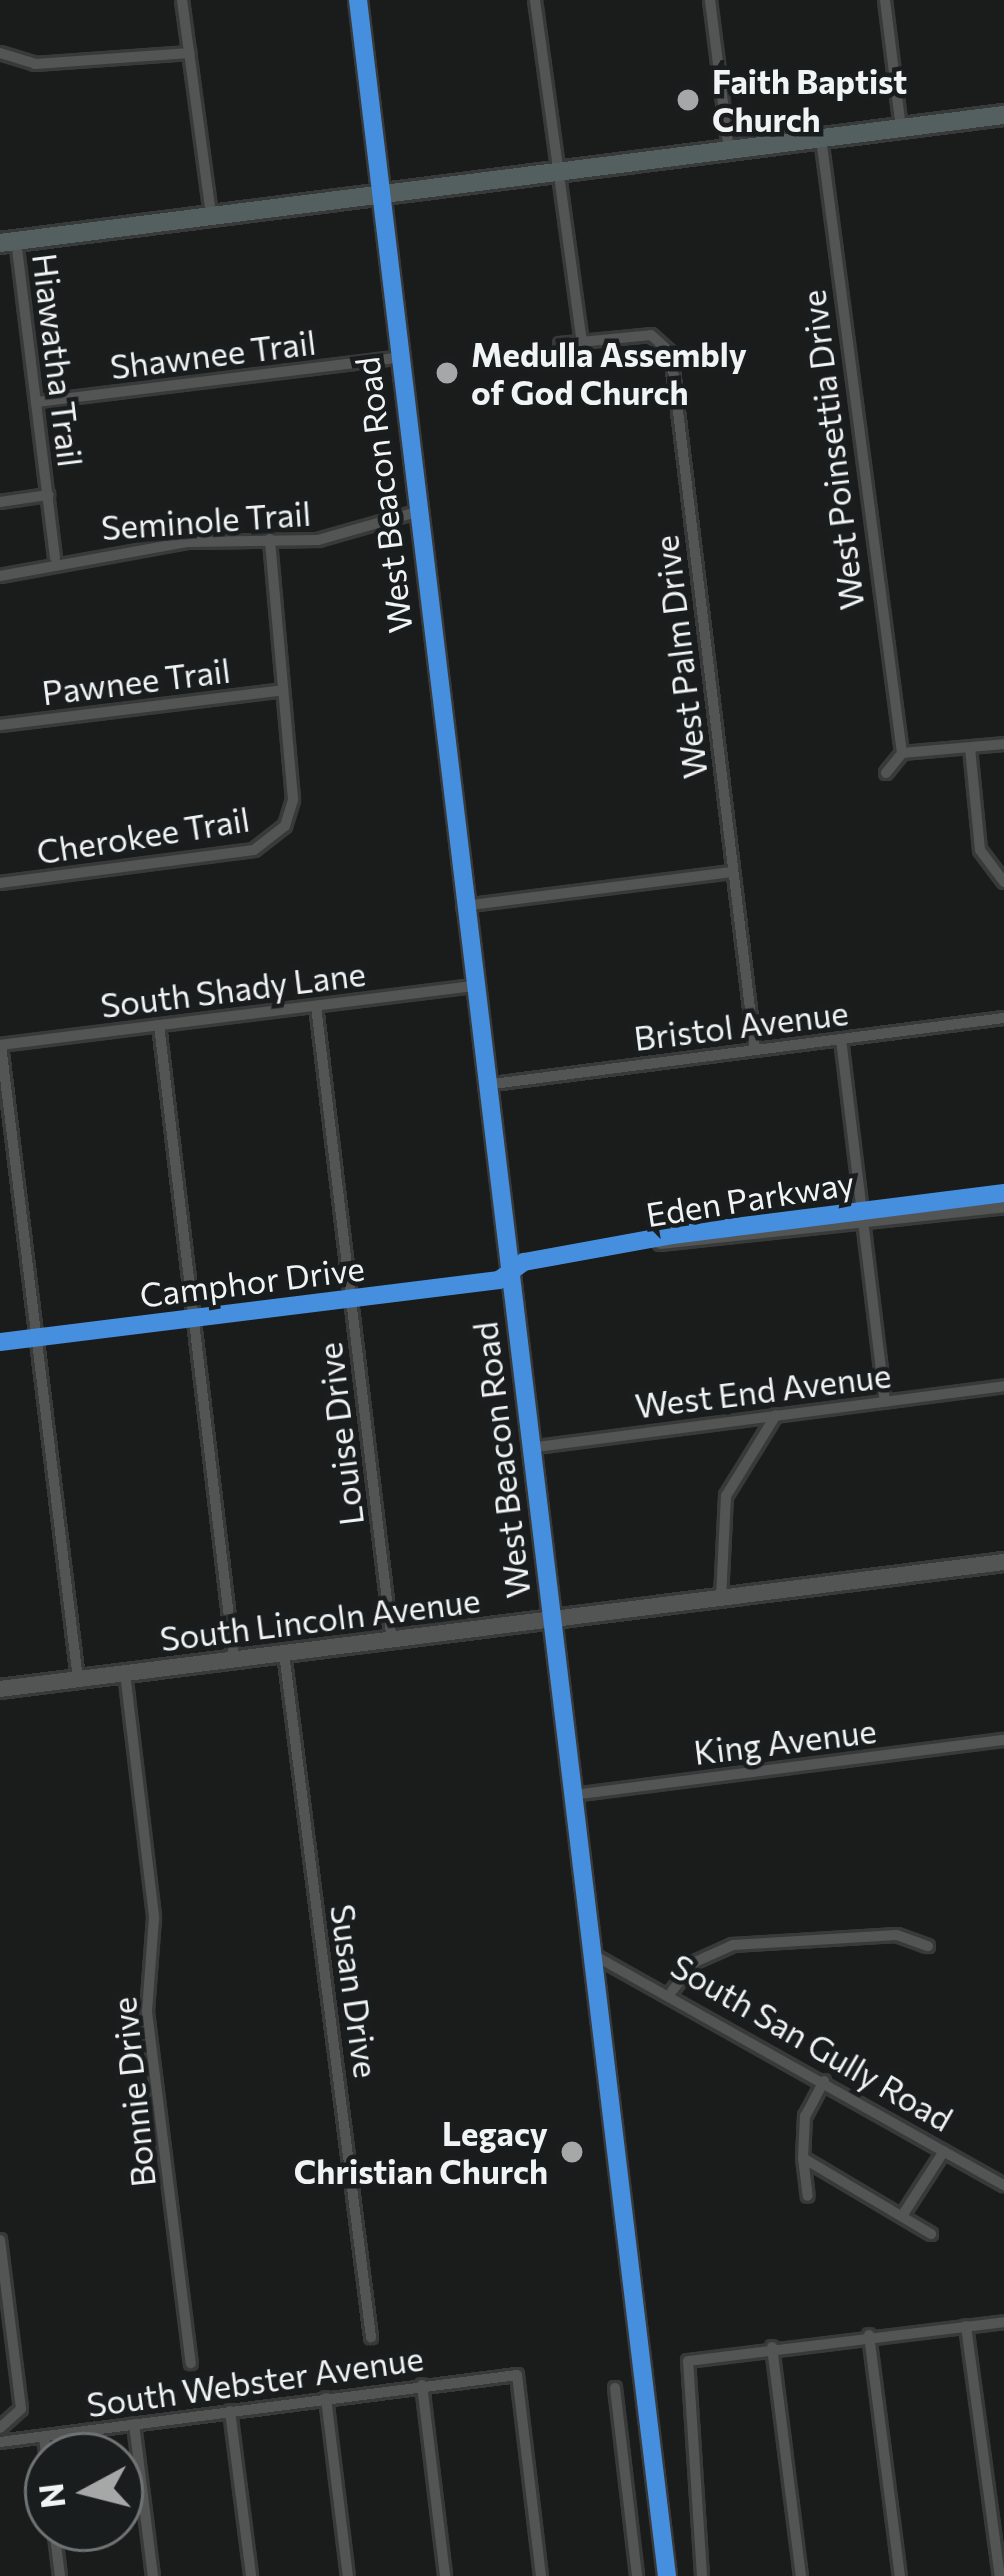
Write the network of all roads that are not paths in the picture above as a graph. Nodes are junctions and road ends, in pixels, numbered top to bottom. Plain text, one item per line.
1 (182, 0) edge
2 (358, 0) edge
3 (535, 0) edge
4 (710, 0) edge
5 (885, 0) edge
6 (0, 53) edge
7 (190, 53) junction
8 (1003, 120) edge
9 (901, 128) junction
10 (821, 138) junction
11 (729, 150) junction
12 (557, 172) junction
13 (382, 193) junction
14 (211, 215) junction
15 (8, 242) edge
16 (582, 342) junction
17 (560, 344) dead end
18 (397, 358) junction
19 (37, 403) junction
20 (48, 495) junction
21 (0, 502) edge
22 (416, 512) junction
23 (270, 539) junction
24 (56, 558) junction
25 (0, 576) edge
26 (278, 691) junction
27 (0, 725) edge
28 (1004, 744) edge
29 (970, 748) junction
30 (902, 753) junction
31 (886, 773) dead end
32 (733, 872) junction
33 (1004, 882) edge
34 (0, 883) edge
35 (463, 906) junction
36 (472, 986) junction
37 (316, 1006) junction
38 (1004, 1018) edge
39 (159, 1025) junction
40 (841, 1039) junction
41 (1, 1045) edge
42 (754, 1050) junction
43 (485, 1085) junction
44 (1004, 1193) edge
45 (1004, 1208) edge
46 (862, 1210) junction
47 (864, 1225) junction
48 (660, 1244) junction
49 (508, 1272) junction
50 (351, 1298) junction
51 (194, 1318) junction
52 (37, 1336) junction
53 (0, 1342) edge
54 (1002, 1388) edge
55 (885, 1401) junction
56 (776, 1415) junction
57 (529, 1448) junction
58 (1004, 1562) edge
59 (722, 1598) junction
60 (550, 1619) junction
61 (392, 1642) junction
62 (284, 1653) junction
63 (234, 1660) junction
64 (125, 1673) junction
65 (78, 1678) junction
66 (0, 1690) edge
67 (1004, 1729) edge
68 (1004, 1744) edge
69 (573, 1795) junction
70 (928, 1946) dead end
71 (590, 1952) junction
72 (672, 1991) junction
73 (824, 2081) junction
74 (944, 2151) junction
75 (802, 2158) junction
76 (1004, 2185) edge
77 (808, 2196) dead end
78 (902, 2216) junction
79 (931, 2234) dead end
80 (0, 2240) edge
81 (1004, 2322) edge
82 (966, 2326) junction
83 (869, 2335) junction
84 (371, 2337) dead end
85 (772, 2347) junction
86 (191, 2363) dead end
87 (422, 2385) junction
88 (615, 2388) dead end
89 (326, 2398) junction
90 (230, 2411) junction
91 (134, 2424) junction
92 (0, 2428) edge
93 (79, 2432) edge
94 (153, 2576) edge
95 (251, 2576) edge
96 (348, 2576) edge
97 (445, 2576) edge
98 (541, 2576) edge
99 (637, 2576) edge
100 (667, 2576) edge
101 (702, 2576) edge
102 (801, 2576) edge
103 (900, 2576) edge
104 (1000, 2576) edge

1 - 7 street
2 - 13 street, West Beacon Road
3 - 12 street
4 - 11 street
5 - 9 street
6 - 7 street
7 - 14 street
8 - 9 main road
9 - 10 main road
10 - 11 main road
10 - 30 street, West Poinsettia Drive
11 - 12 main road
12 - 13 main road
12 - 16 street
13 - 14 main road
13 - 18 street, West Beacon Road
14 - 15 main road
15 - 19 street, Hiawatha Trail
16 - 17 street, West Palm Drive
16 - 32 street, West Palm Drive
18 - 19 street, Shawnee Trail
18 - 22 street, West Beacon Road
19 - 20 street, Hiawatha Trail
20 - 21 street
20 - 24 street, Hiawatha Trail
22 - 23 street, Seminole Trail
22 - 35 street, West Beacon Road
23 - 24 street, Seminole Trail
23 - 26 street, Cherokee Trail
24 - 25 street, Seminole Trail
26 - 27 street, Pawnee Trail
26 - 34 street, Cherokee Trail
28 - 29 street
29 - 30 street
29 - 33 street
30 - 31 street
32 - 35 street
32 - 42 street, West Palm Drive
35 - 36 street, West Beacon Road
36 - 37 street, South Shady Lane
36 - 43 street, West Beacon Road
37 - 39 street, South Shady Lane
37 - 50 street, Louise Drive
38 - 40 street, Bristol Avenue
39 - 41 street, South Shady Lane
39 - 51 street
40 - 42 street, Bristol Avenue
40 - 46 street
41 - 52 street
42 - 43 street, Bristol Avenue
43 - 49 street, West Beacon Road
44 - 46 street, Eden Parkway
45 - 47 street, Eden Parkway
46 - 47 street
46 - 48 street, Eden Parkway
47 - 48 street, Eden Parkway
47 - 55 street
48 - 49 street, Eden Parkway
49 - 50 street, Camphor Drive
49 - 57 street, West Beacon Road
50 - 51 street, Camphor Drive
50 - 61 street, Louise Drive
51 - 52 street, Camphor Drive
51 - 63 street
52 - 53 street, Camphor Drive
52 - 65 street
54 - 55 street, West End Avenue
55 - 56 street, West End Avenue
56 - 57 street, West End Avenue
56 - 59 street
57 - 60 street, West Beacon Road
58 - 59 street, South Lincoln Avenue
59 - 60 street, South Lincoln Avenue
60 - 61 street, South Lincoln Avenue
60 - 69 street, West Beacon Road
61 - 62 street, South Lincoln Avenue
62 - 63 street, South Lincoln Avenue
62 - 84 street, Susan Drive
63 - 64 street, South Lincoln Avenue
64 - 65 street, South Lincoln Avenue
64 - 86 street, Bonnie Drive
65 - 66 street, South Lincoln Avenue
67 - 68 street
68 - 69 street, King Avenue
69 - 71 street, West Beacon Road
70 - 72 street
71 - 72 street, South San Gully Road
71 - 100 street, West Beacon Road
72 - 73 street, South San Gully Road
73 - 74 street, South San Gully Road
73 - 75 street
74 - 76 street, South San Gully Road
74 - 78 street
75 - 77 street
75 - 78 street
78 - 79 street
80 - 92 street
81 - 82 street
82 - 83 street
82 - 104 street
83 - 85 street
83 - 103 street
85 - 101 street
85 - 102 street
87 - 89 street, South Webster Avenue
87 - 97 street
87 - 98 street, South Webster Avenue
88 - 99 street
89 - 90 street, South Webster Avenue
89 - 96 street
90 - 91 street, South Webster Avenue
90 - 95 street
91 - 93 street, South Webster Avenue
91 - 94 street

